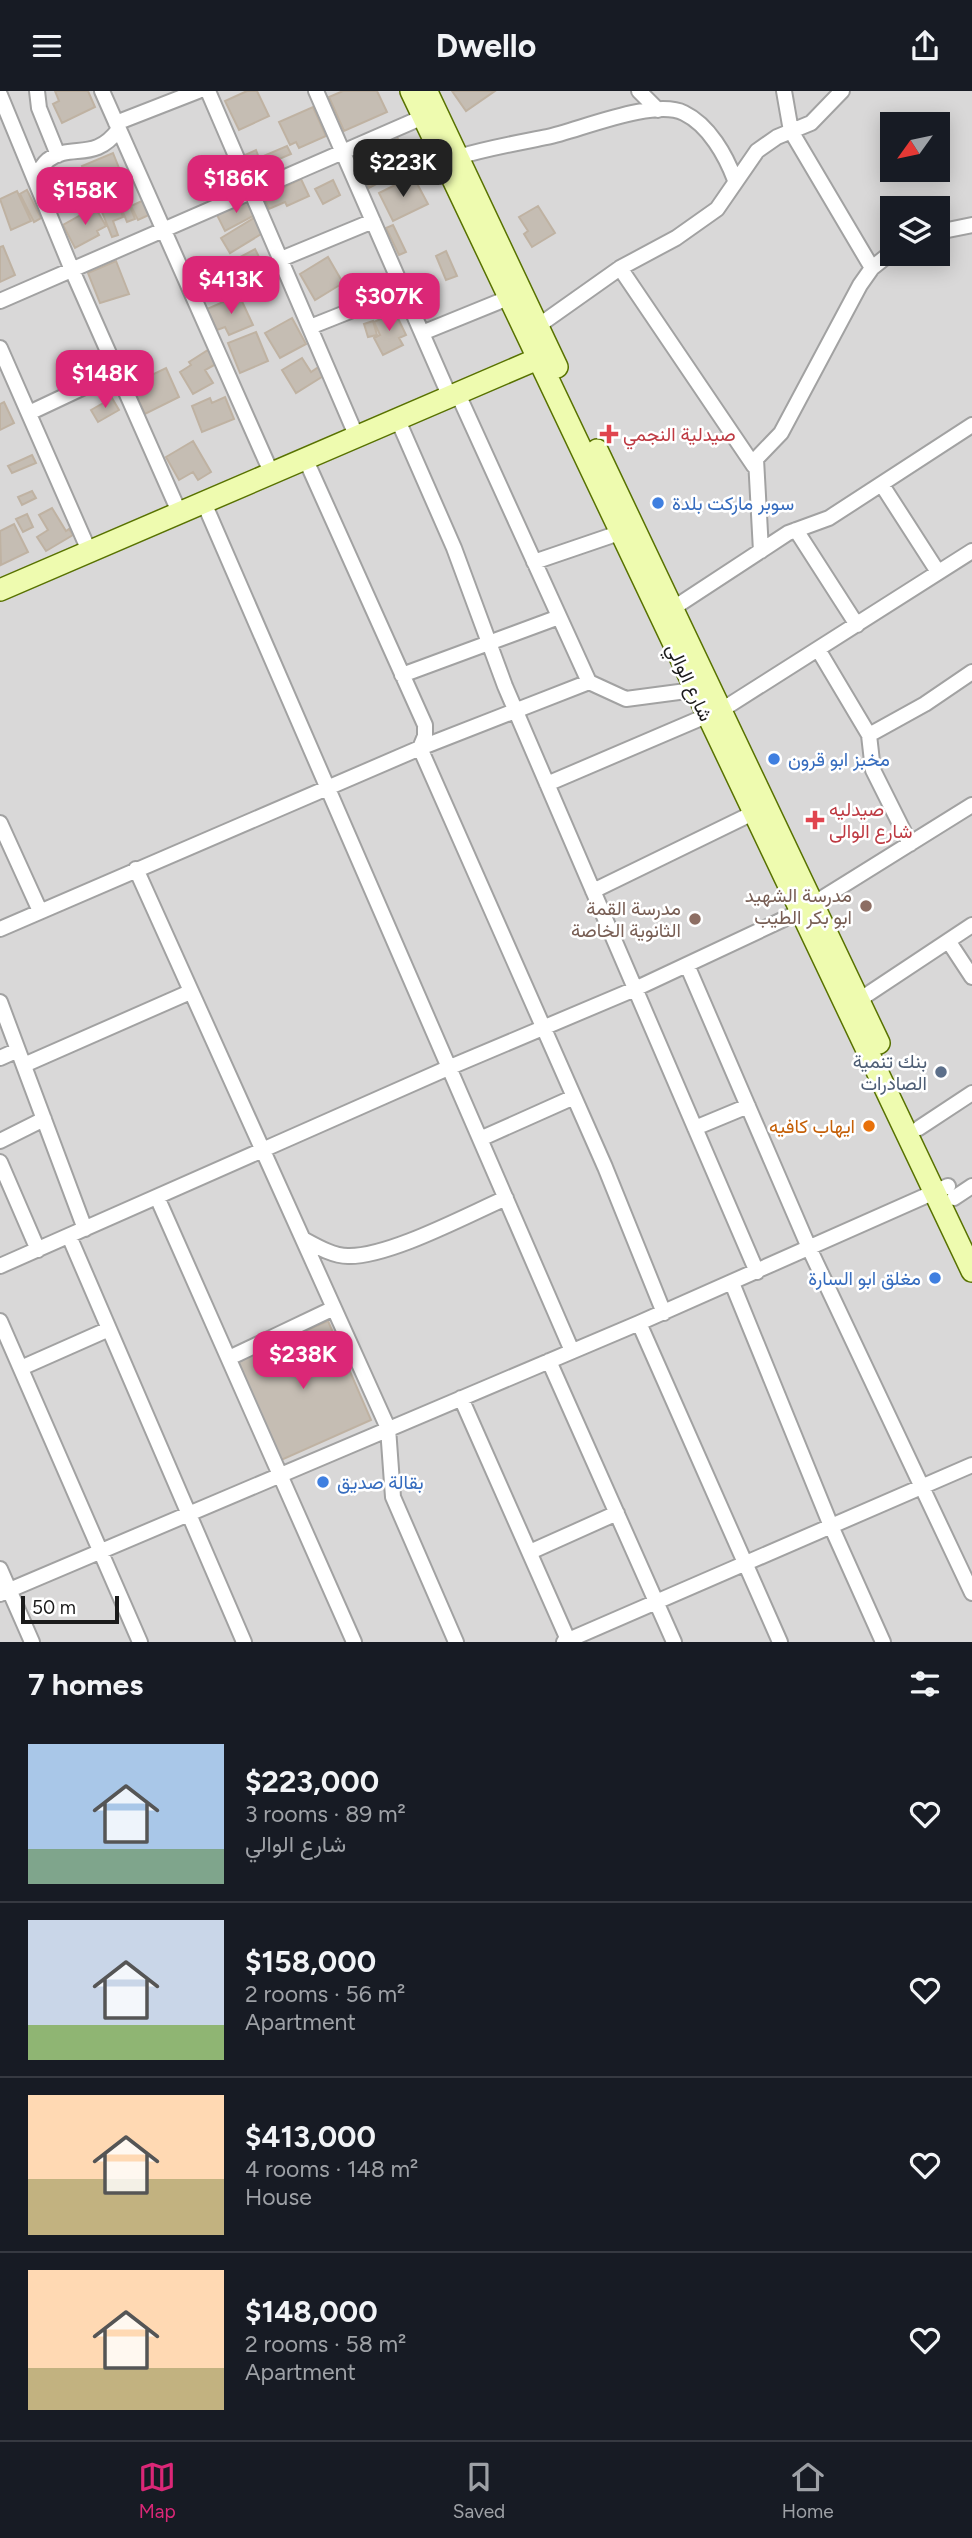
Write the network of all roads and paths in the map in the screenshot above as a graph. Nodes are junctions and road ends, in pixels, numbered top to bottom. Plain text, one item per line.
1 (37, 91) edge
2 (102, 91) edge
3 (198, 91) edge
4 (208, 91) edge
5 (316, 91) edge
6 (411, 91) edge
7 (426, 91) edge
8 (639, 91) edge
9 (784, 91) edge
10 (842, 91) edge
11 (0, 95) edge
12 (658, 110) junction
13 (423, 117) junction
14 (118, 126) junction
15 (791, 131) junction
16 (343, 152) junction
17 (58, 155) junction
18 (458, 157) junction
19 (35, 179) junction
20 (735, 180) junction
21 (252, 192) junction
22 (373, 221) junction
23 (972, 225) edge
24 (164, 230) junction
25 (950, 230) edge
26 (281, 259) junction
27 (880, 262) edge
28 (620, 268) junction
29 (872, 268) junction
30 (72, 270) junction
31 (403, 290) junction
32 (508, 298) junction
33 (0, 301) edge
34 (538, 326) junction
35 (310, 327) junction
36 (422, 333) junction
37 (0, 348) edge
38 (545, 356) junction
39 (116, 372) junction
40 (453, 394) junction
41 (29, 413) junction
42 (397, 418) junction
43 (972, 425) edge
44 (356, 435) junction
45 (305, 458) junction
46 (754, 466) junction
47 (271, 472) junction
48 (882, 485) junction
49 (204, 503) junction
50 (180, 514) junction
51 (796, 530) junction
52 (619, 533) junction
53 (761, 551) junction
54 (972, 551) edge
55 (90, 553) junction
56 (534, 562) junction
57 (938, 572) junction
58 (0, 589) edge
59 (672, 610) junction
60 (559, 617) junction
61 (857, 625) junction
62 (489, 641) junction
63 (819, 651) junction
64 (972, 672) edge
65 (402, 675) junction
66 (589, 682) junction
67 (694, 690) junction
68 (515, 708) junction
69 (713, 713) junction
70 (869, 735) junction
71 (420, 748) junction
72 (547, 783) junction
73 (328, 788) junction
74 (972, 805) edge
75 (753, 813) junction
76 (0, 823) edge
77 (909, 843) junction
78 (136, 869) junction
79 (593, 891) junction
80 (806, 908) junction
81 (40, 911) junction
82 (972, 925) edge
83 (0, 929) edge
84 (948, 942) junction
85 (687, 965) junction
86 (972, 977) edge
87 (635, 989) junction
88 (190, 992) junction
89 (859, 1000) junction
90 (0, 1002) edge
91 (544, 1028) junction
92 (18, 1050) junction
93 (0, 1058) edge
94 (24, 1065) junction
95 (448, 1068) junction
96 (972, 1093) edge
97 (574, 1097) junction
98 (748, 1105) junction
99 (44, 1119) junction
100 (695, 1128) junction
101 (919, 1128) junction
102 (480, 1139) junction
103 (0, 1141) edge
104 (263, 1151) junction
105 (0, 1162) edge
106 (972, 1186) edge
107 (946, 1192) junction
108 (156, 1197) junction
109 (506, 1198) junction
110 (85, 1229) junction
111 (69, 1236) junction
112 (972, 1238) edge
113 (303, 1239) junction
114 (38, 1250) junction
115 (810, 1250) junction
116 (0, 1266) edge
117 (972, 1271) edge
118 (757, 1272) junction
119 (732, 1283) junction
120 (334, 1308) junction
121 (664, 1313) junction
122 (0, 1321) edge
123 (639, 1323) junction
124 (109, 1329) junction
125 (572, 1351) junction
126 (229, 1358) junction
127 (549, 1361) junction
128 (21, 1368) junction
129 (461, 1398) junction
130 (388, 1428) junction
131 (972, 1465) edge
132 (281, 1476) junction
133 (922, 1488) junction
134 (617, 1513) junction
135 (190, 1516) junction
136 (831, 1526) junction
137 (530, 1552) junction
138 (100, 1553) junction
139 (746, 1563) junction
140 (0, 1569) edge
141 (5, 1592) edge
142 (972, 1593) edge
143 (657, 1601) junction
144 (567, 1641) edge
145 (32, 1642) edge
146 (139, 1642) edge
147 (244, 1642) edge
148 (354, 1642) edge
149 (456, 1642) edge
150 (674, 1642) edge
151 (780, 1642) edge
152 (883, 1642) edge

1 - 17 street
2 - 14 street
3 - 14 street
4 - 21 street
5 - 16 street
6 - 13 street, شارع الوالي
7 - 18 street, شارع الوالي
8 - 12 street
9 - 15 street
10 - 15 street
11 - 19 street
12 - 18 street
12 - 20 street
13 - 16 street
13 - 32 street, شارع الوالي
14 - 17 street
14 - 24 street
15 - 20 street
15 - 29 street
16 - 21 street
16 - 22 street
17 - 19 street
18 - 34 street, شارع الوالي
19 - 30 street
20 - 28 street
21 - 24 street
21 - 26 street
22 - 26 street
22 - 31 street
23 - 25 street
24 - 30 street
24 - 47 street
26 - 35 street
27 - 29 street
28 - 34 street
28 - 46 street
29 - 46 street
30 - 33 street
30 - 39 street
31 - 35 street
31 - 36 street
32 - 36 street
32 - 38 street, شارع الوالي
34 - 38 street, شارع الوالي
35 - 44 street
36 - 40 street
37 - 41 street
38 - 40 street
38 - 52 street, شارع الوالي
38 - 59 street, شارع الوالي
39 - 41 street
39 - 50 street
40 - 42 street
40 - 56 street
41 - 55 street
42 - 44 street
42 - 62 street
43 - 48 street
44 - 45 street
45 - 47 street
45 - 65 street
46 - 53 street
47 - 49 street
48 - 51 street
48 - 57 street
49 - 50 street
49 - 73 street
50 - 55 street
51 - 53 street
51 - 61 street
52 - 56 street
52 - 67 street, شارع الوالي
53 - 59 street
54 - 57 street
55 - 58 street
56 - 60 street
57 - 61 street
59 - 69 street, شارع الوالي
60 - 62 street
60 - 66 street
61 - 63 street
62 - 65 street
62 - 68 street
63 - 69 street
63 - 70 street
64 - 70 street
65 - 71 street
66 - 67 street
66 - 68 street
67 - 69 street, شارع الوالي
68 - 71 street
68 - 72 street
69 - 72 street
69 - 75 street, شارع الوالي
69 - 80 street, شارع الوالي
70 - 77 street
71 - 73 street
71 - 91 street
72 - 79 street
73 - 78 street
73 - 95 street
74 - 77 street
75 - 79 street
75 - 80 street, شارع الوالي
76 - 81 street
77 - 80 street
78 - 81 street
78 - 88 street
79 - 87 street
80 - 85 street
80 - 89 street, شارع الوالي
80 - 107 street, شارع الوالي
81 - 83 street
82 - 84 street
84 - 86 street
84 - 89 street
85 - 87 street
85 - 98 street
87 - 91 street
87 - 100 street
88 - 94 street
88 - 104 street
89 - 101 street, شارع الوالي
90 - 92 street
91 - 95 street
91 - 97 street
92 - 93 street
92 - 94 street
94 - 99 street
95 - 102 street
95 - 104 street
96 - 101 street
97 - 102 street
97 - 121 street
98 - 100 street
98 - 115 street
99 - 103 street
99 - 110 street
100 - 118 street
101 - 107 street, شارع الوالي
102 - 109 street
104 - 108 street
104 - 113 street
105 - 114 street
106 - 107 street
107 - 112 street, شارع الوالي
107 - 115 street
107 - 117 street, شارع الوالي
108 - 110 street
108 - 126 street
109 - 113 street
109 - 125 street
110 - 111 street
111 - 114 street
111 - 124 street
113 - 120 street
114 - 116 street
115 - 118 street
115 - 133 street
118 - 119 street
119 - 121 street
119 - 136 street
120 - 126 street
120 - 130 street
121 - 123 street
122 - 128 street
123 - 125 street
123 - 139 street
124 - 128 street
124 - 135 street
125 - 127 street
126 - 132 street
127 - 129 street
127 - 134 street
128 - 138 street
129 - 130 street
129 - 137 street
130 - 132 street
130 - 149 street
131 - 133 street
132 - 135 street
132 - 148 street
133 - 136 street
133 - 142 street
134 - 137 street
134 - 143 street
135 - 138 street
135 - 147 street
136 - 139 street
136 - 152 street
137 - 144 street
138 - 141 street
138 - 146 street
139 - 143 street
139 - 151 street
140 - 141 street
141 - 145 street
143 - 144 street
143 - 150 street

